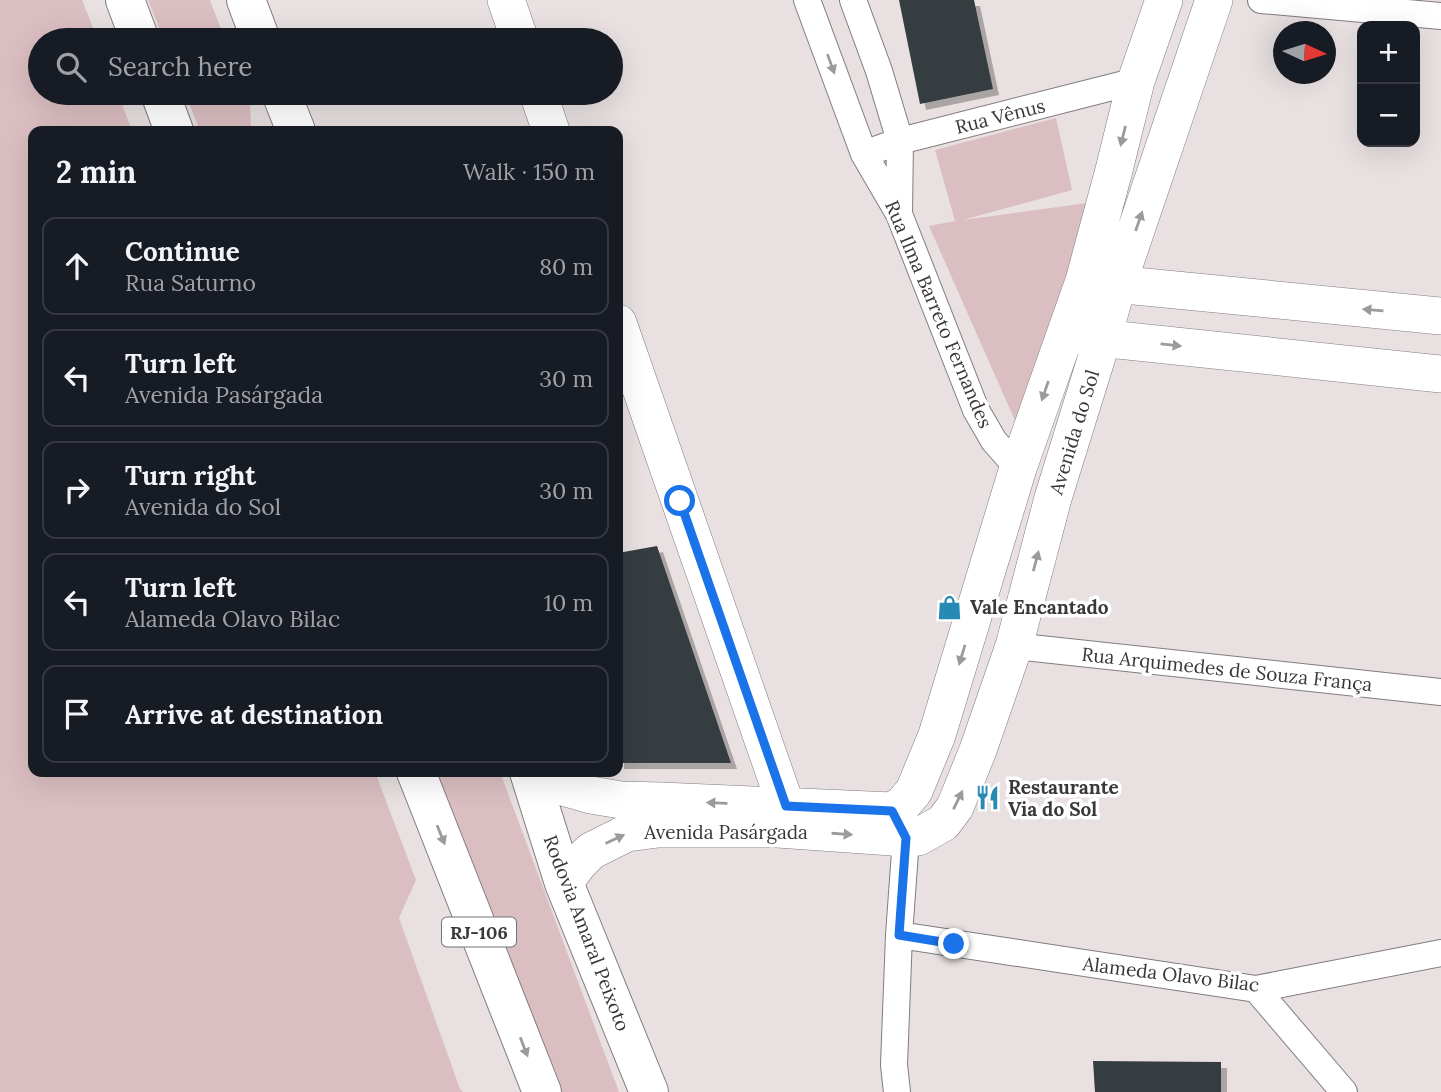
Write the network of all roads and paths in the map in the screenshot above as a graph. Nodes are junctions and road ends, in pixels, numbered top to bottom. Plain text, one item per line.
1 (125, 0) edge
2 (246, 0) edge
3 (506, 0) edge
4 (807, 0) edge
5 (853, 0) edge
6 (1164, 0) edge
7 (1214, 0) edge
8 (1261, 0) edge
9 (1441, 16) edge
10 (136, 28) edge
11 (256, 28) edge
12 (516, 28) edge
13 (1136, 81) junction
14 (281, 105) edge
15 (286, 105) edge
16 (542, 105) edge
17 (280, 126) edge
18 (294, 126) edge
19 (549, 126) edge
20 (900, 141) junction
21 (864, 154) junction
22 (899, 214) junction
23 (1100, 283) junction
24 (1441, 316) edge
25 (1065, 335) junction
26 (623, 337) edge
27 (1103, 337) junction
28 (1441, 374) edge
29 (1018, 468) junction
30 (1014, 646) junction
31 (1441, 692) edge
32 (418, 777) edge
33 (531, 777) edge
34 (536, 777) edge
35 (786, 806) junction
36 (899, 825) junction
37 (564, 883) junction
38 (899, 935) junction
39 (1441, 953) edge
40 (1256, 989) junction
41 (542, 1092) edge
42 (649, 1092) edge
43 (897, 1092) edge
44 (1344, 1092) edge

1 - 10 highway
2 - 11 highway
3 - 12 main road
4 -> 21 street, Rua Ilma Barreto Fernandes
5 - 20 street
6 - 13 main road, Avenida do Sol
23 -> 7 main road, Avenida do Sol
8 - 9 street
13 - 20 street, Rua Vênus
13 -> 23 main road, Avenida do Sol
14 - 17 highway
15 - 18 highway
16 - 19 main road
20 - 21 street, Rua Vênus
20 - 22 street
21 - 22 street, Rua Ilma Barreto Fernandes
22 - 29 street, Rua Ilma Barreto Fernandes
24 -> 23 main road
23 - 25 main road, Avenida do Sol
23 - 27 main road, Avenida do Sol
25 - 27 main road
25 -> 29 main road, Avenida do Sol
26 - 35 main road
27 -> 28 main road
30 -> 27 main road, Avenida do Sol
29 -> 36 main road, Avenida do Sol
30 - 31 street, Rua Arquimedes de Souza França
36 -> 30 main road, Avenida do Sol
32 -> 41 highway, RJ-106
33 - 37 highway, Rodovia Amaral Peixoto
35 -> 34 main road, Avenida Pasárgada
35 - 36 main road, Avenida Pasárgada
37 -> 36 main road, Avenida Pasárgada
36 - 38 street
37 - 42 highway, Rodovia Amaral Peixoto
38 - 40 street, Alameda Olavo Bilac
38 - 43 street
39 - 40 street, Alameda Olavo Bilac
40 - 44 street

